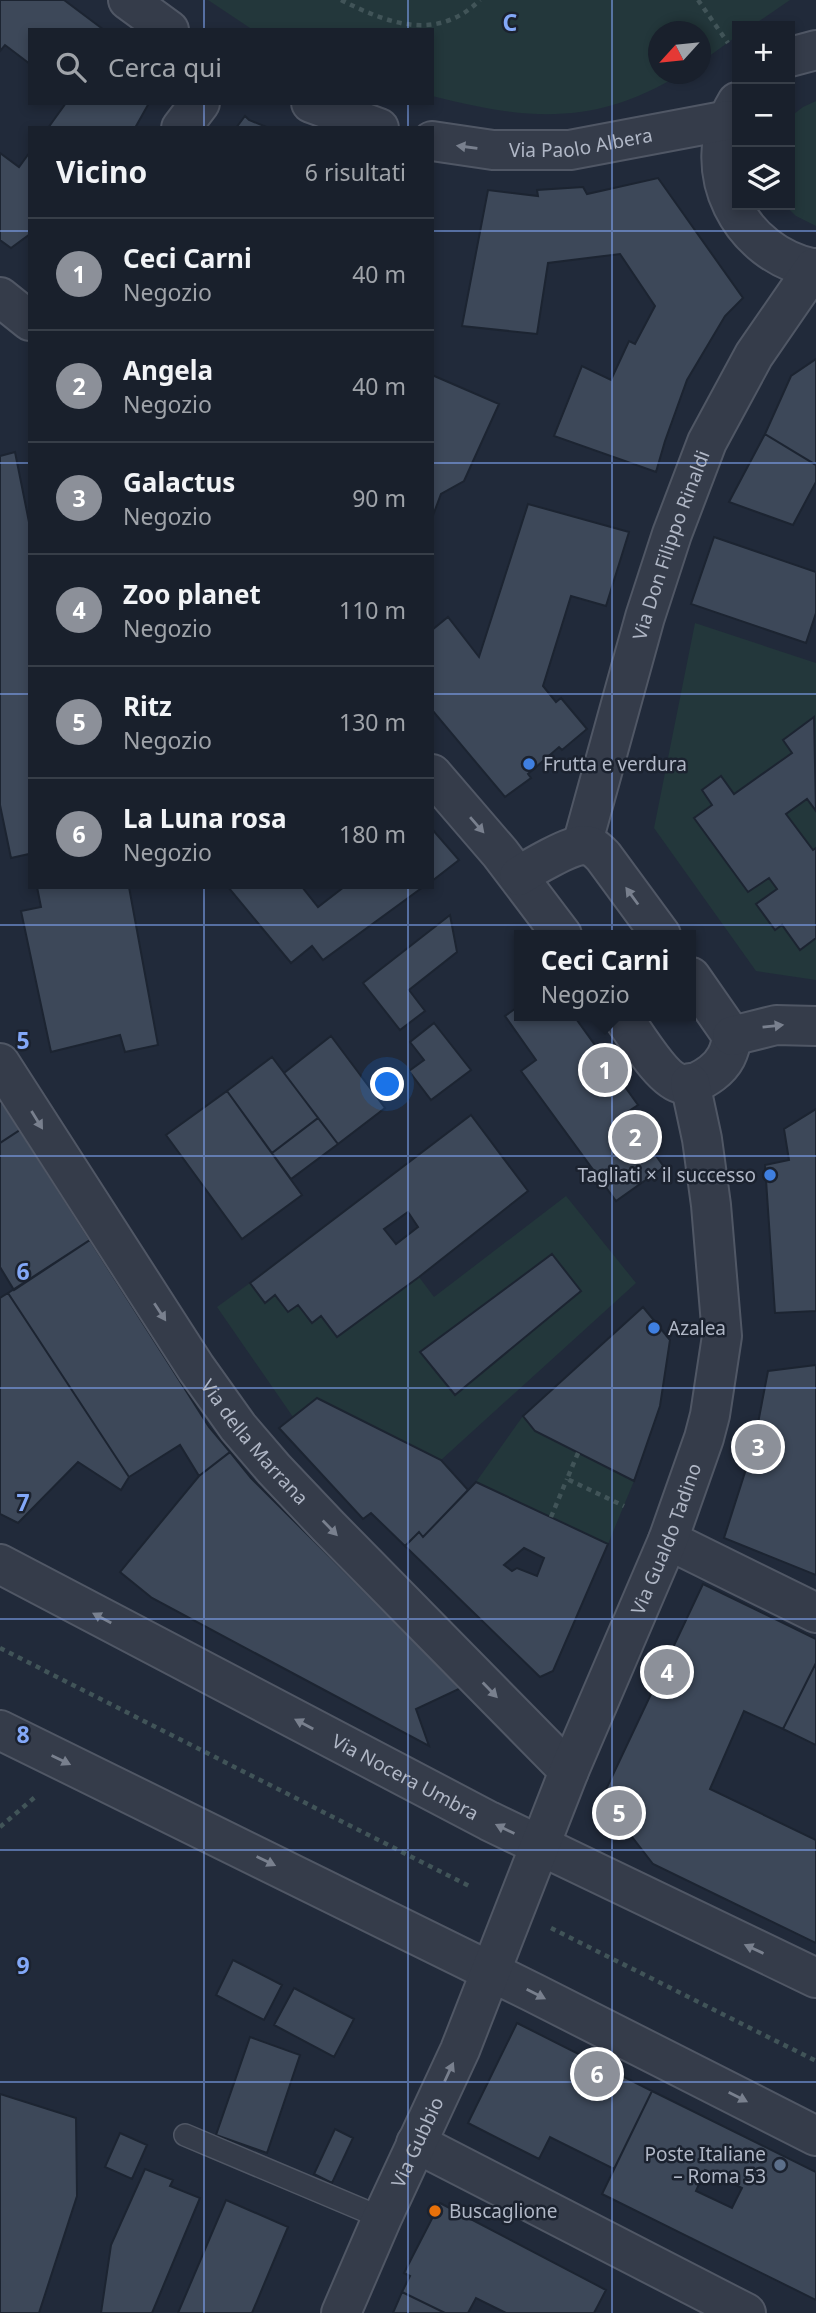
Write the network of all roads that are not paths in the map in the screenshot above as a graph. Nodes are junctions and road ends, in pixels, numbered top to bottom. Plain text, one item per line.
1 (128, 0) edge
2 (166, 28) edge
3 (816, 50) edge
4 (795, 56) edge
5 (198, 105) edge
6 (316, 105) edge
7 (732, 111) edge
8 (732, 114) edge
9 (183, 126) edge
10 (373, 126) edge
11 (434, 141) edge
12 (815, 269) edge
13 (0, 296) edge
14 (28, 319) edge
15 (434, 776) edge
16 (582, 845) junction
17 (522, 880) junction
18 (558, 930) edge
19 (657, 930) edge
20 (696, 984) edge
21 (626, 1021) edge
22 (816, 1026) edge
23 (732, 1036) junction
24 (0, 1063) edge
25 (690, 1083) junction
26 (668, 1540) junction
27 (0, 1564) edge
28 (816, 1613) edge
29 (0, 1730) edge
30 (569, 1771) junction
31 (539, 1846) junction
32 (490, 1971) junction
33 (816, 1978) edge
34 (185, 2135) dead end
35 (816, 2136) edge
36 (416, 2143) junction
37 (382, 2218) junction
38 (341, 2313) edge
39 (746, 2313) edge

1 - 2 street
3 - 4 street
5 - 9 street
6 - 10 street
7 -> 11 street, Via Paolo Albera
8 - 12 street
12 - 16 street, Via Don Filippo Rinaldi
13 - 14 street
15 -> 17 street
16 - 17 street
19 -> 16 street
17 - 18 street
20 - 23 street
21 - 25 street
23 -> 22 street
23 - 25 street
24 -> 30 street, Via della Marrana
25 - 26 street, Via Gualdo Tadino
26 - 28 street
26 - 30 street, Via Gualdo Tadino
31 -> 27 street, Via Nocera Umbra
29 -> 32 street
30 - 31 street, Via Gualdo Tadino
31 - 32 street, Via Gualdo Tadino
33 -> 31 street, Via Nocera Umbra
32 -> 35 street
36 -> 32 street, Via Gubbio
34 - 37 lane
36 - 37 street, Via Gubbio
36 - 39 street
37 - 38 street, Via Gubbio

